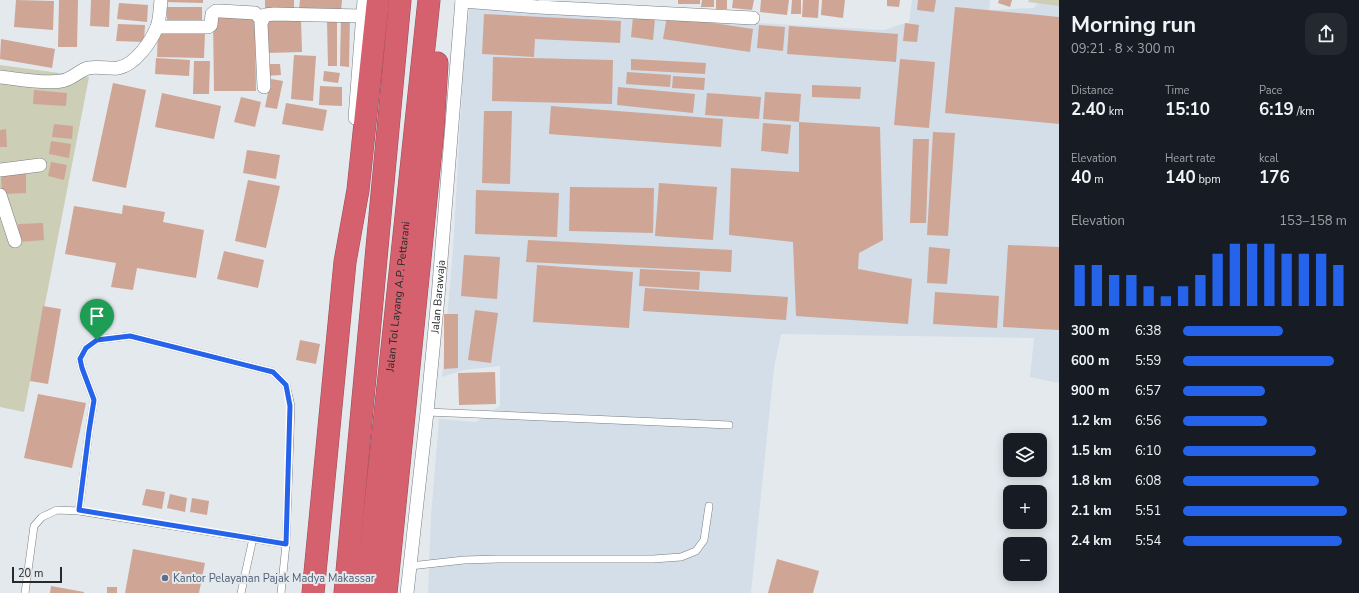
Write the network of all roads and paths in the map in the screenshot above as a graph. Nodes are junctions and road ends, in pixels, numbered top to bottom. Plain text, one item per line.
1 (162, 0) edge
2 (364, 0) edge
3 (378, 0) edge
4 (400, 0) edge
5 (429, 0) edge
6 (440, 0) edge
7 (462, 0) edge
8 (362, 16) junction
9 (753, 18) dead end
10 (262, 20) junction
11 (157, 27) junction
12 (0, 77) edge
13 (264, 87) dead end
14 (40, 165) dead end
15 (0, 170) edge
16 (0, 195) edge
17 (14, 241) dead end
18 (345, 262) junction
19 (427, 412) junction
20 (729, 425) dead end
21 (709, 506) dead end
22 (79, 510) junction
23 (253, 538) junction
24 (286, 544) junction
25 (410, 566) junction
26 (25, 593) edge
27 (241, 593) edge
28 (282, 593) edge
29 (313, 593) edge
30 (344, 593) edge
31 (366, 593) edge
32 (386, 593) edge
33 (407, 593) edge

1 - 11 street
2 - 8 street
3 - 18 highway
4 - 30 highway
5 - 31 highway, Jalan Tol Layang A.P. Pettarani
6 - 32 highway
7 - 9 street
7 - 19 street, Jalan Barawaja
8 - 10 street
8 - 18 street
10 - 11 street
10 - 13 street
11 - 12 street
14 - 15 street
16 - 17 street
18 - 29 highway
19 - 20 lane
19 - 25 street, Jalan Barawaja
21 - 25 lane
22 - 23 lane
22 - 24 lane
22 - 26 lane
23 - 24 lane
23 - 27 lane
24 - 28 lane
25 - 33 street, Jalan Barawaja

